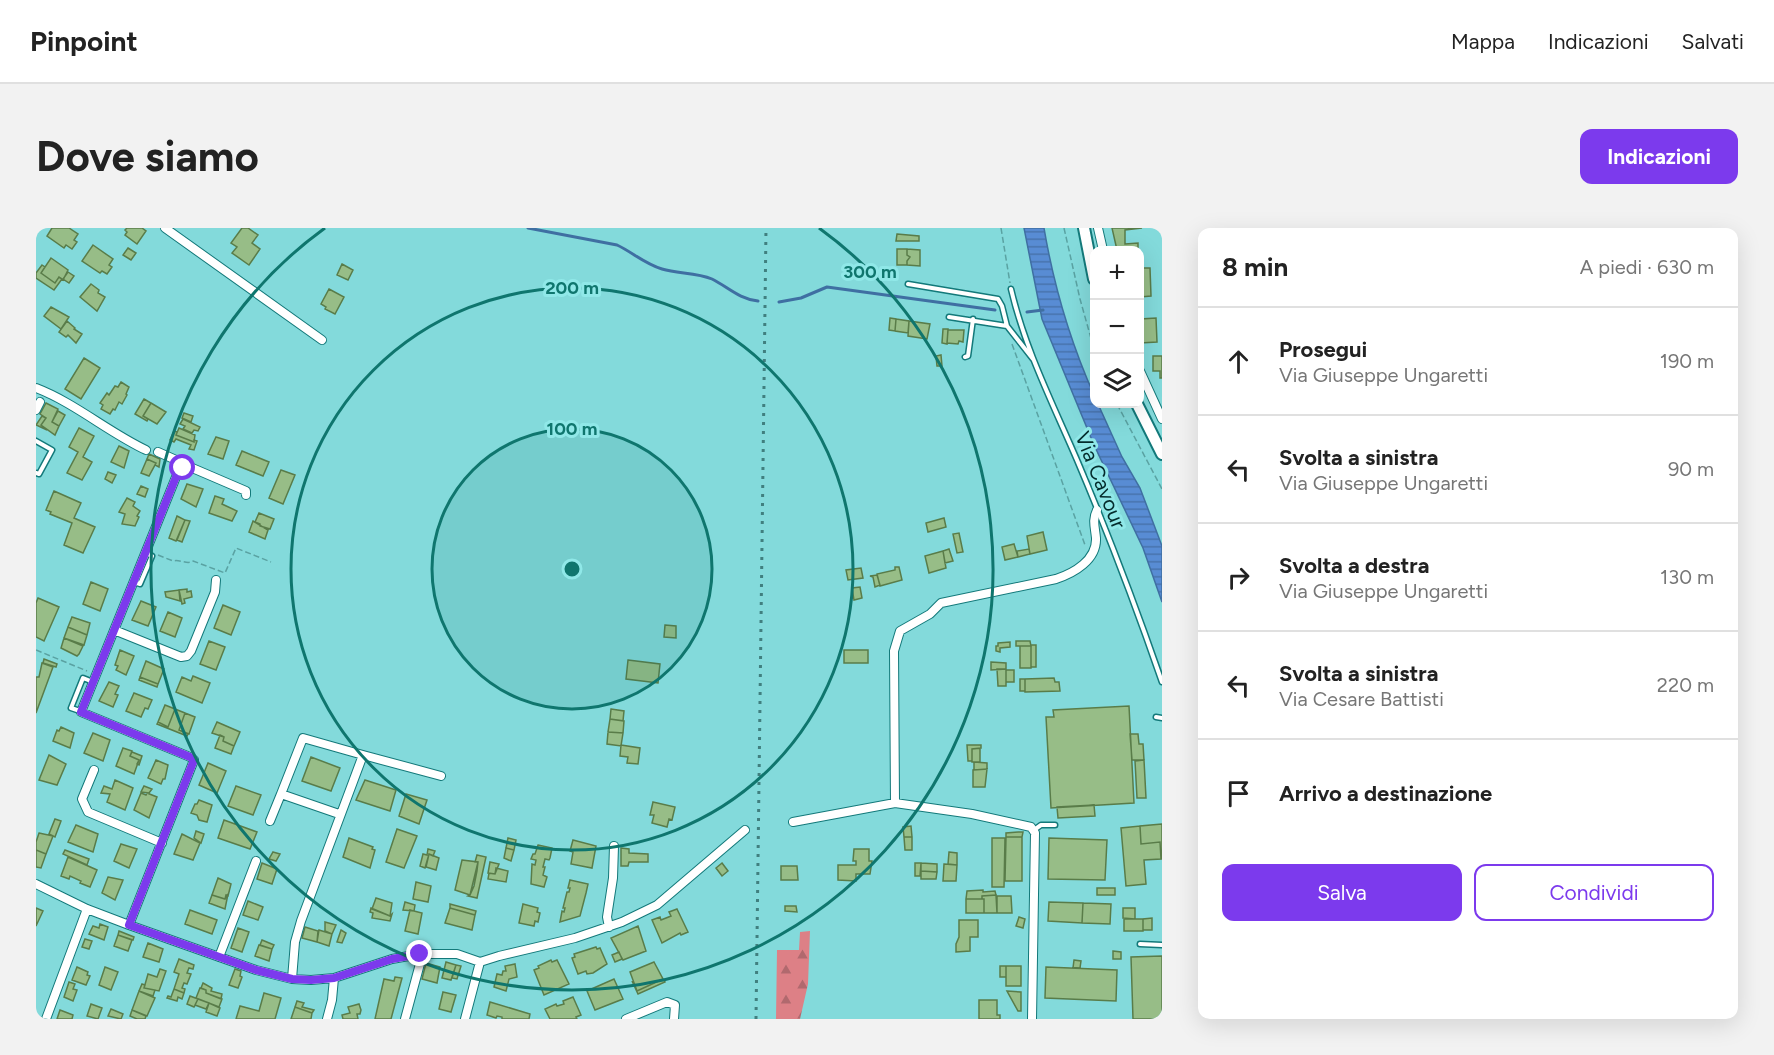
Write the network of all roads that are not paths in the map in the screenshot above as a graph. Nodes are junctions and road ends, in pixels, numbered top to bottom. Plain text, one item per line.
1 (165, 228) edge
2 (1084, 228) edge
3 (1098, 228) edge
4 (1101, 246) edge
5 (1090, 256) edge
6 (908, 284) dead end
7 (1011, 289) road end
8 (950, 316) dead end
9 (973, 319) junction
10 (1007, 326) junction
11 (322, 340) dead end
12 (965, 357) dead end
13 (1035, 362) junction
14 (1144, 379) edge
15 (36, 388) edge
16 (40, 402) dead end
17 (1159, 407) edge
18 (1139, 408) edge
19 (36, 410) edge
20 (1162, 419) edge
21 (36, 441) edge
22 (146, 450) dead end
23 (158, 452) dead end
24 (1162, 454) edge
25 (183, 468) junction
26 (36, 473) edge
27 (246, 495) dead end
28 (1097, 510) junction
29 (216, 580) dead end
30 (114, 630) junction
31 (1162, 682) edge
32 (1156, 717) dead end
33 (1162, 718) edge
34 (363, 755) junction
35 (94, 770) dead end
36 (441, 776) dead end
37 (281, 794) junction
38 (895, 803) junction
39 (339, 814) junction
40 (270, 821) dead end
41 (793, 822) dead end
42 (1055, 825) dead end
43 (745, 830) dead end
44 (1034, 830) junction
45 (162, 843) junction
46 (614, 846) dead end
47 (256, 861) dead end
48 (36, 884) edge
49 (87, 909) junction
50 (129, 925) junction
51 (609, 927) junction
52 (1140, 944) dead end
53 (1162, 945) edge
54 (420, 954) junction
55 (219, 957) junction
56 (480, 962) junction
57 (334, 978) junction
58 (292, 979) junction
59 (46, 1019) edge
60 (327, 1019) edge
61 (405, 1019) edge
62 (465, 1019) edge
63 (626, 1019) edge
64 (674, 1019) edge
65 (1032, 1019) edge

1 - 11 street
2 - 5 main road
3 - 4 street
6 - 10 lane
7 - 13 lane, Via Cavour
8 - 9 lane
9 - 10 lane
9 - 12 lane
10 - 13 lane
13 - 28 lane, Via Cavour
14 - 17 street
15 - 22 street
16 - 19 street
17 - 20 street
18 - 24 main road
21 - 26 lane
23 - 25 street
25 - 27 street
25 - 30 street
28 - 31 lane, Via Cavour
28 - 38 street
29 - 30 street
30 - 45 street
32 - 33 lane
34 - 36 street
34 - 37 street
34 - 39 street
35 - 45 street
37 - 39 street
37 - 40 street
38 - 41 street
38 - 44 street
39 - 58 street
42 - 44 lane
43 - 51 street
44 - 65 street
45 - 50 street
46 - 51 street
47 - 55 street
48 - 49 street
49 - 50 street
49 - 59 street
50 - 55 street
51 - 56 street
52 - 53 lane
54 - 56 street
54 - 57 street
54 - 61 street
55 - 58 street
56 - 62 street
57 - 58 street
57 - 60 street
63 - 64 street

